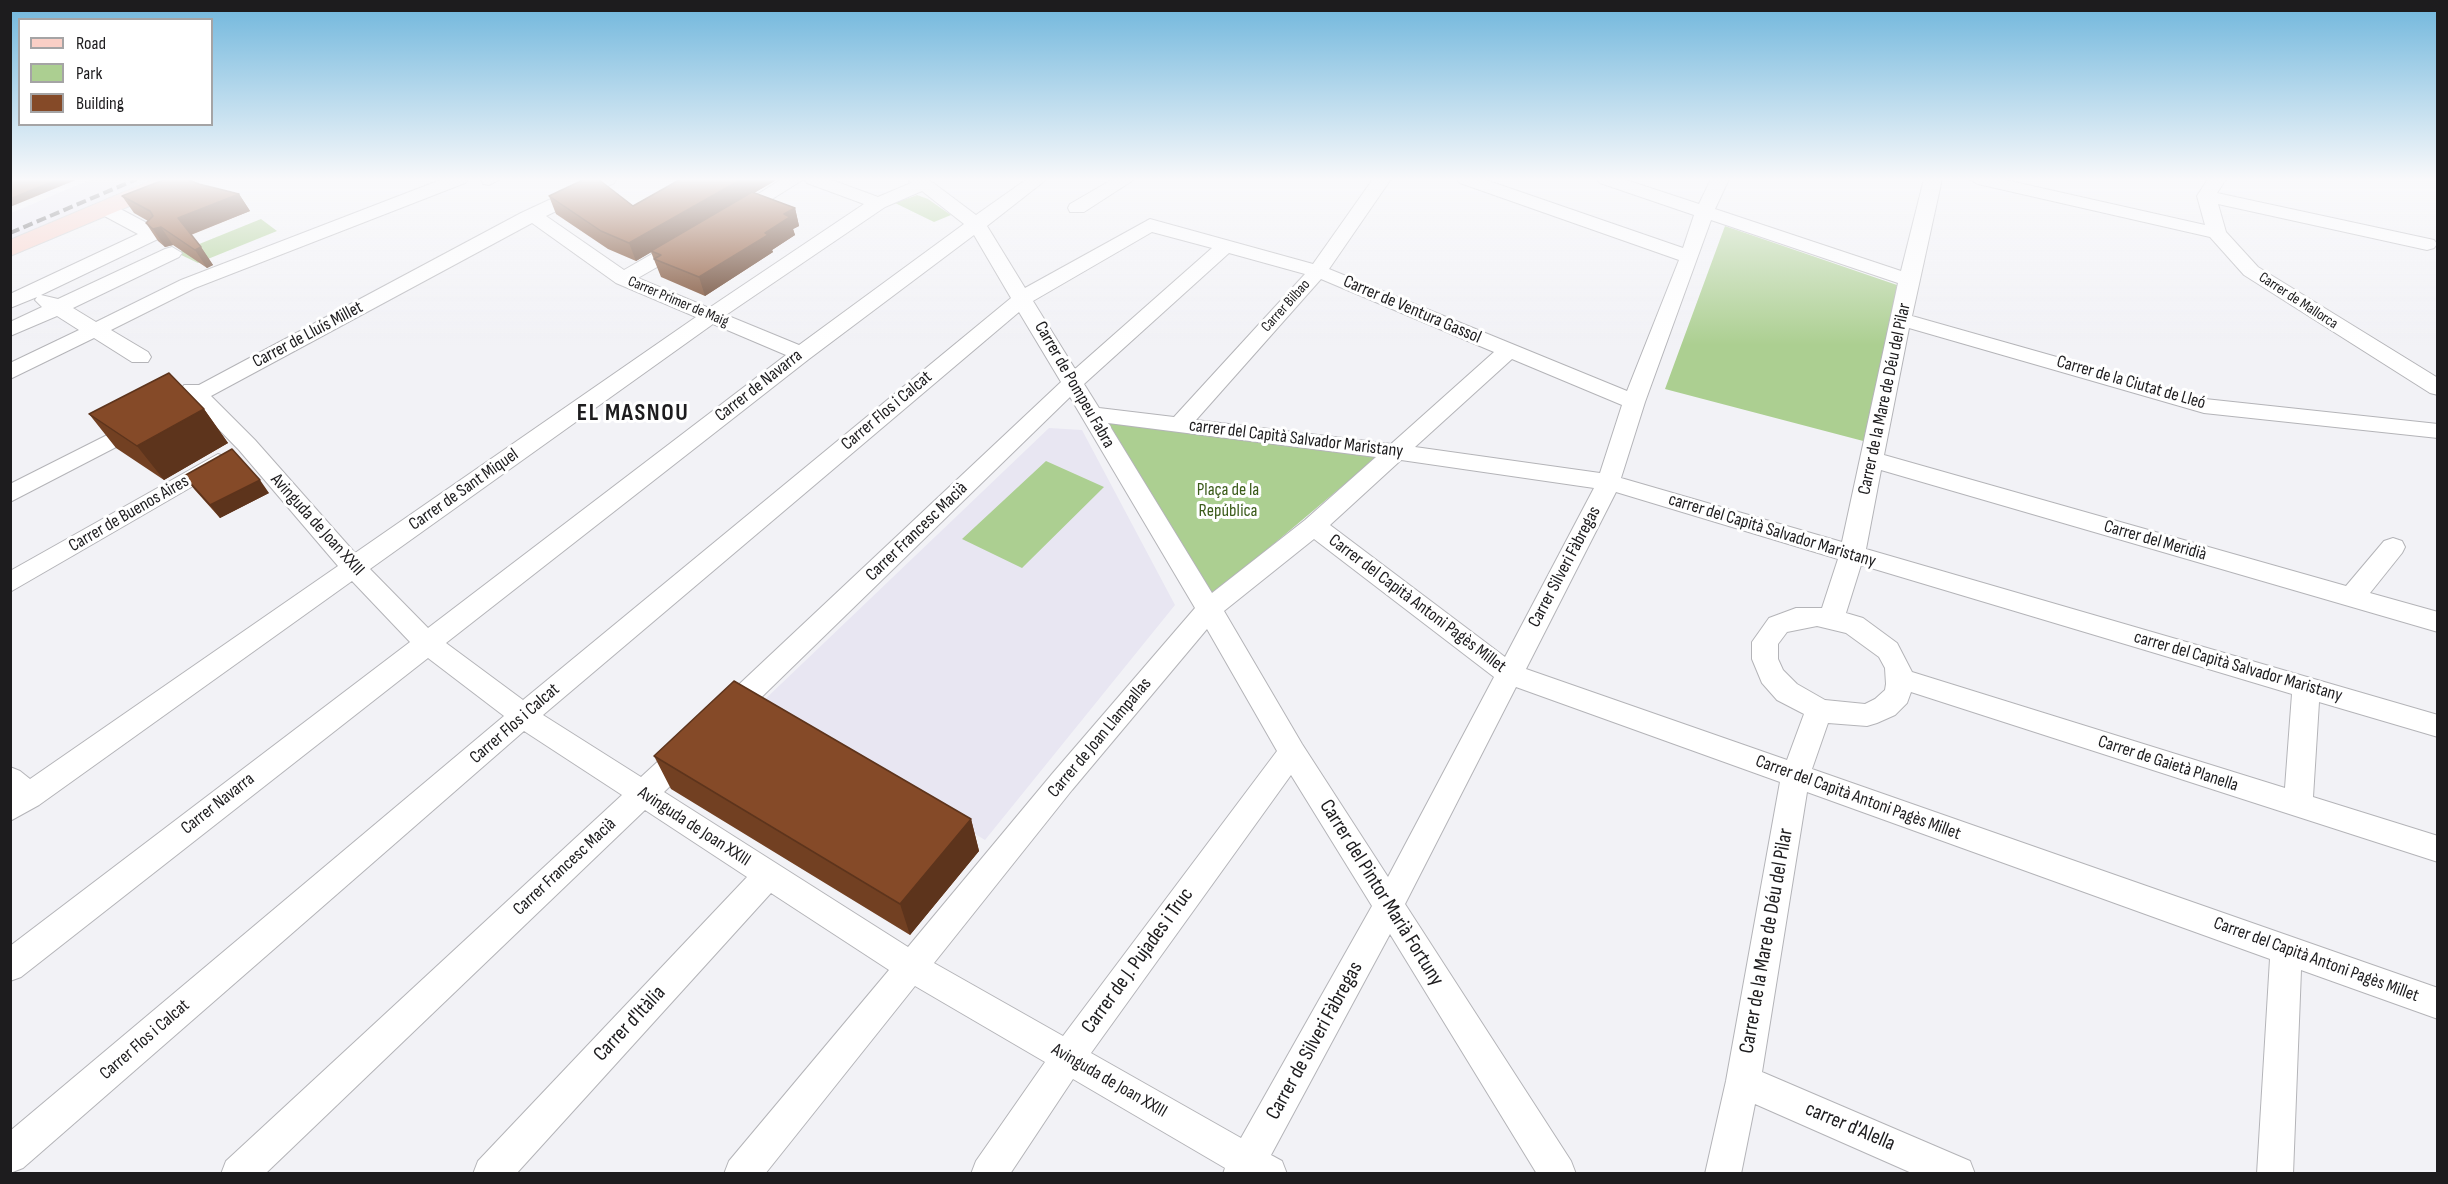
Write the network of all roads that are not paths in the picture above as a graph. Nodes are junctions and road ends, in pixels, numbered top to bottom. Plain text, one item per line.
1 (44, 234) edge
2 (152, 234) edge
3 (316, 234) edge
4 (495, 234) edge
5 (561, 234) edge
6 (700, 234) edge
7 (832, 234) edge
8 (964, 234) edge
9 (983, 234) edge
10 (1134, 234) edge
11 (1183, 234) edge
12 (1344, 234) edge
13 (1625, 234) edge
14 (1697, 234) edge
15 (1774, 234) edge
16 (1920, 234) edge
17 (2218, 234) edge
18 (2366, 234) edge
19 (2436, 234) edge
20 (1225, 246) junction
21 (10, 249) edge
22 (2432, 250) edge
23 (172, 253) edge
24 (1690, 257) junction
25 (1318, 271) junction
26 (623, 279) junction
27 (1909, 280) junction
28 (31, 292) junction
29 (1023, 298) junction
30 (10, 302) edge
31 (57, 307) junction
32 (711, 316) junction
33 (1901, 319) junction
34 (10, 330) edge
35 (96, 330) junction
36 (1508, 351) junction
37 (801, 354) junction
38 (140, 357) dead end
39 (10, 372) edge
40 (1071, 384) junction
41 (2438, 388) edge
42 (195, 392) junction
43 (1634, 402) junction
44 (1090, 414) junction
45 (1179, 425) junction
46 (2438, 431) edge
47 (246, 446) junction
48 (1396, 452) junction
49 (1873, 459) junction
50 (1608, 482) junction
51 (10, 494) edge
52 (1314, 526) junction
53 (2393, 547) dead end
54 (1852, 555) junction
55 (353, 567) junction
56 (10, 583) edge
57 (2352, 597) junction
58 (1209, 609) junction
59 (1832, 618) junction
60 (2438, 622) edge
61 (426, 642) junction
62 (1509, 674) junction
63 (1899, 678) junction
64 (2306, 687) junction
65 (1819, 710) junction
66 (523, 716) junction
67 (2438, 726) edge
68 (1292, 752) junction
69 (1795, 777) junction
70 (643, 793) junction
71 (17, 794) edge
72 (2298, 805) junction
73 (2438, 849) edge
74 (768, 875) junction
75 (1388, 908) junction
76 (2286, 950) junction
77 (10, 966) edge
78 (912, 967) junction
79 (2438, 1004) edge
80 (1068, 1057) junction
81 (1743, 1081) junction
82 (10, 1155) edge
83 (1252, 1170) edge
84 (239, 1173) edge
85 (491, 1173) edge
86 (742, 1173) edge
87 (989, 1173) edge
88 (1558, 1173) edge
89 (1723, 1173) edge
90 (1957, 1173) edge
91 (2275, 1173) edge

1 - 21 main road
2 - 28 street
3 - 35 street
4 - 42 street, Carrer de Lluís Millet
5 - 26 street, Carrer Primer de Maig
6 - 26 street
7 - 32 street, Carrer de Sant Miquel
8 - 37 street, Carrer de Navarra
9 - 29 street, Carrer de Pompeu Fabra
10 - 29 street, Carrer Flos i Calcat
11 - 20 street, Carrer de Ventura Gassol
12 - 25 street, Carrer Bilbao
13 - 24 street
14 - 24 street, Carrer Silveri Fàbregas
15 - 27 street
16 - 27 street, Carrer de la Mare de Déu del Pilar
17 - 41 street, Carrer de Mallorca
18 - 22 street
19 - 22 street
20 - 25 street, Carrer de Ventura Gassol
20 - 40 street, Carrer Francesc Macià
23 - 31 street
24 - 43 street, Carrer Silveri Fàbregas
25 - 36 street, Carrer de Ventura Gassol
25 - 45 street, Carrer Bilbao
26 - 32 street, Carrer Primer de Maig
27 - 33 street, Carrer de la Mare de Déu del Pilar
28 - 30 street
28 - 31 street
29 - 40 street, Carrer de Pompeu Fabra
29 - 66 street, Carrer Flos i Calcat
31 - 34 street
31 - 35 street
32 - 37 street, Carrer Primer de Maig
32 - 55 street, Carrer de Sant Miquel
33 - 46 street, Carrer de la Ciutat de Lleó
33 - 49 street, Carrer de la Mare de Déu del Pilar
35 - 38 street
35 - 39 street
36 - 43 street, Carrer de Ventura Gassol
36 - 48 street, Carrer de Joan Llampallas
37 - 61 street, Carrer de Navarra
40 - 44 street, Carrer de Pompeu Fabra
40 - 70 street, Carrer Francesc Macià
42 - 47 street, Avinguda de Joan XXIII
42 - 51 street, Carrer de Lluís Millet
43 - 50 street, Carrer Silveri Fàbregas
44 - 45 street, carrer del Capità Salvador Maristany
44 - 58 street, Carrer de Pompeu Fabra
45 - 48 street, carrer del Capità Salvador Maristany
47 - 55 street, Avinguda de Joan XXIII
47 - 56 street, Carrer de Buenos Aires
48 - 50 street, carrer del Capità Salvador Maristany
48 - 52 street, Carrer de Joan Llampallas
49 - 54 street, Carrer de la Mare de Déu del Pilar
49 - 57 street, Carrer del Meridià
50 - 54 street, carrer del Capità Salvador Maristany
50 - 62 street, Carrer Silveri Fàbregas
52 - 58 street, Carrer de Joan Llampallas
52 - 62 street, Carrer del Capità Antoni Pagès Millet
53 - 57 street
54 - 59 street, Carrer de la Mare de Déu del Pilar
54 - 64 street, carrer del Capità Salvador Maristany
55 - 61 street, Avinguda de Joan XXIII
55 - 71 street, Carrer de Sant Miquel
57 - 60 street, Carrer del Meridià
58 - 68 street, Carrer del Pintor Marià Fortuny
58 - 78 street, Carrer de Joan Llampallas
59 - 63 street
59 - 65 street
61 - 66 street, Avinguda de Joan XXIII
61 - 77 street, Carrer Navarra
62 - 69 street, Carrer del Capità Antoni Pagès Millet
62 - 75 street, Carrer Silveri Fàbregas
63 - 65 street
63 - 72 street, Carrer de Gaietà Planella
64 - 67 street, carrer del Capità Salvador Maristany
64 - 72 street
65 - 69 street, Carrer de la Mare de Déu del Pilar
66 - 70 street, Avinguda de Joan XXIII
66 - 82 street, Carrer Flos i Calcat
68 - 75 street, Carrer del Pintor Marià Fortuny
68 - 80 street, Carrer de J. Pujades i Truc
69 - 76 street, Carrer del Capità Antoni Pagès Millet
69 - 81 street, Carrer de la Mare de Déu del Pilar
70 - 74 street, Avinguda de Joan XXIII
70 - 84 street, Carrer Francesc Macià
72 - 73 street, Carrer de Gaietà Planella
74 - 78 street, Avinguda de Joan XXIII
74 - 85 street, Carrer d'Itàlia
75 - 83 street, Carrer de Silveri Fàbregas
75 - 88 street, Carrer del Pintor Marià Fortuny
76 - 79 street, Carrer del Capità Antoni Pagès Millet
76 - 91 street
78 - 80 street, Avinguda de Joan XXIII
78 - 86 street, Carrer de Joan Llampallas
80 - 83 street, Avinguda de Joan XXIII
80 - 87 street, Carrer de J. Pujades i Truc
81 - 89 street, Carrer de la Mare de Déu del Pilar
81 - 90 street, carrer d'Alella

